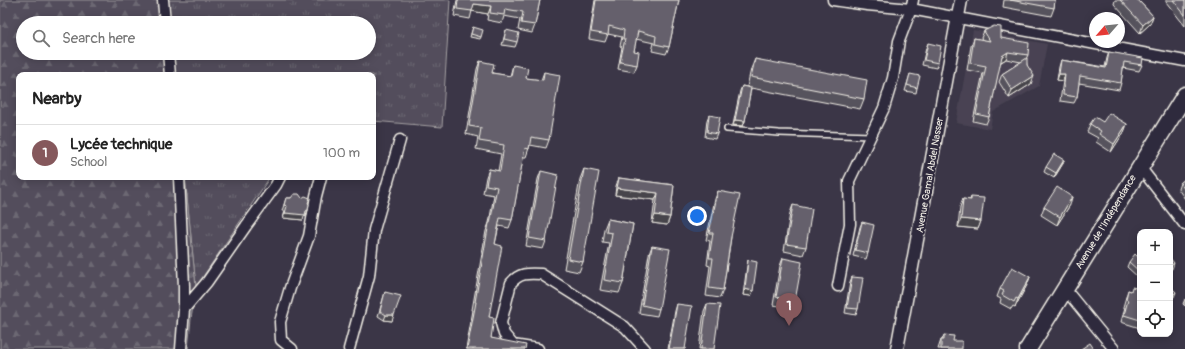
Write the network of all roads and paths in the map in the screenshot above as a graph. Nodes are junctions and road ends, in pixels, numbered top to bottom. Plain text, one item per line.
1 (163, 0) edge
2 (833, 0) edge
3 (961, 0) edge
4 (912, 5) edge
5 (164, 16) edge
6 (958, 19) junction
7 (169, 60) edge
8 (1185, 61) edge
9 (170, 72) edge
10 (1185, 95) edge
11 (727, 129) dead end
12 (871, 136) junction
13 (400, 140) dead end
14 (1140, 167) junction
15 (179, 180) edge
16 (278, 180) edge
17 (320, 180) edge
18 (1185, 225) edge
19 (838, 286) dead end
20 (1065, 289) junction
21 (184, 309) junction
22 (181, 349) edge
23 (292, 349) edge
24 (349, 349) edge
25 (538, 349) edge
26 (645, 349) edge
27 (897, 349) edge
28 (1028, 349) edge
29 (1114, 349) edge

1 - 5 street
2 - 4 street
3 - 6 street, Avenue Gamal Abdel Nasser
4 - 6 street
4 - 12 street
6 - 8 street
6 - 27 street, Avenue Gamal Abdel Nasser
7 - 9 street
10 - 14 main road, Avenue de l'Indépendance
11 - 12 lane
12 - 19 street
13 - 24 street
14 - 18 street
14 - 20 main road, Avenue de l'Indépendance
15 - 21 street
16 - 21 street
17 - 23 street
20 - 28 main road, Avenue de l'Indépendance
20 - 29 street
21 - 22 street
25 - 26 street

